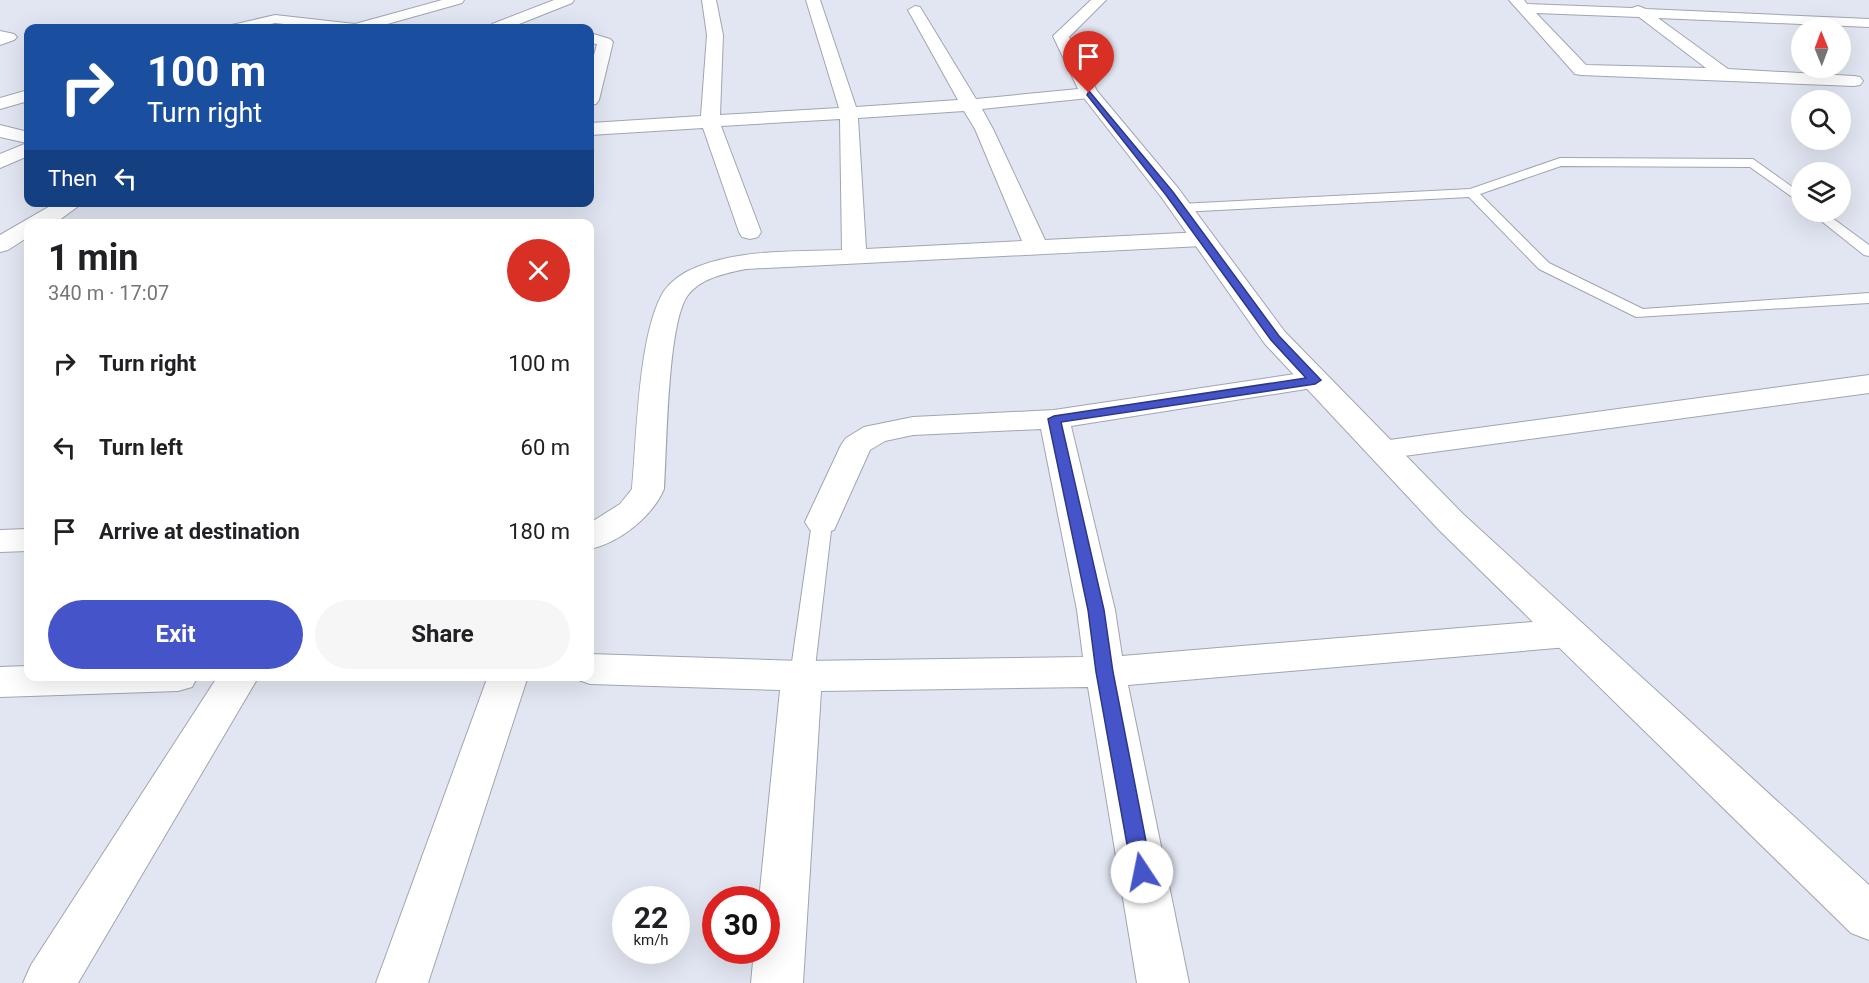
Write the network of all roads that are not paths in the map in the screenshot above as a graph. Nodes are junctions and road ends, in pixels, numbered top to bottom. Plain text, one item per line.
1 (457, 0) edge
2 (567, 0) edge
3 (709, 0) edge
4 (813, 0) edge
5 (1099, 0) edge
6 (1629, 0) edge
7 (1725, 0) edge
8 (1520, 4) edge
9 (915, 10) dead end
10 (1642, 13) junction
11 (1760, 19) junction
12 (1869, 23) edge
13 (254, 24) edge
14 (318, 24) edge
15 (372, 24) edge
16 (507, 24) edge
17 (1785, 35) dead end
18 (594, 39) edge
19 (1724, 74) junction
20 (1862, 82) edge
21 (594, 85) edge
22 (1089, 93) junction
23 (24, 96) edge
24 (0, 104) edge
25 (971, 105) junction
26 (849, 112) junction
27 (710, 122) junction
28 (24, 129) edge
29 (594, 129) edge
30 (4, 132) edge
31 (24, 137) edge
32 (24, 151) edge
33 (0, 162) edge
34 (1791, 192) edge
35 (1472, 194) junction
36 (65, 207) edge
37 (1180, 208) junction
38 (45, 219) edge
39 (1829, 222) edge
40 (24, 230) edge
41 (750, 232) dead end
42 (1202, 238) junction
43 (0, 245) edge
44 (1037, 248) junction
45 (1869, 252) edge
46 (854, 257) junction
47 (1869, 297) edge
48 (1315, 380) junction
49 (1869, 384) edge
50 (1054, 419) junction
51 (1382, 450) junction
52 (822, 522) joint
53 (594, 535) edge
54 (24, 540) edge
55 (0, 541) edge
56 (1568, 633) junction
57 (594, 669) edge
58 (1105, 672) junction
59 (802, 676) junction
60 (30, 681) edge
61 (236, 681) edge
62 (506, 681) edge
63 (0, 682) edge
64 (1869, 917) edge
65 (49, 983) edge
66 (402, 983) edge
67 (777, 983) edge
68 (1163, 983) edge

1 - 15 street
2 - 16 street
3 - 27 street
4 - 26 street
5 - 22 street
6 - 10 street
7 - 11 street
8 - 10 street
8 - 19 street
9 - 25 street
10 - 11 street
10 - 19 street
11 - 12 street
11 - 17 street
13 - 14 street
18 - 21 street
19 - 20 street
22 - 25 street
22 - 37 street
23 - 24 street
25 - 26 street
25 - 44 street
26 - 27 street
26 - 46 street
27 - 29 street
27 - 41 street
28 - 30 street
30 - 31 street
32 - 33 street
34 - 35 lane
35 - 37 lane
35 - 47 lane
36 - 38 street
37 - 42 street
39 - 45 lane
40 - 43 street
42 - 44 street
42 - 48 street
44 - 46 street
46 - 53 street
48 - 50 street
48 - 51 street
49 - 51 street
50 - 52 street
50 - 58 street
51 - 56 street
52 - 59 lane
54 - 55 street
56 - 58 street
56 - 64 street
57 - 59 street
58 - 59 street
58 - 68 street
59 - 67 street
60 - 63 street
61 - 65 street
62 - 66 street

